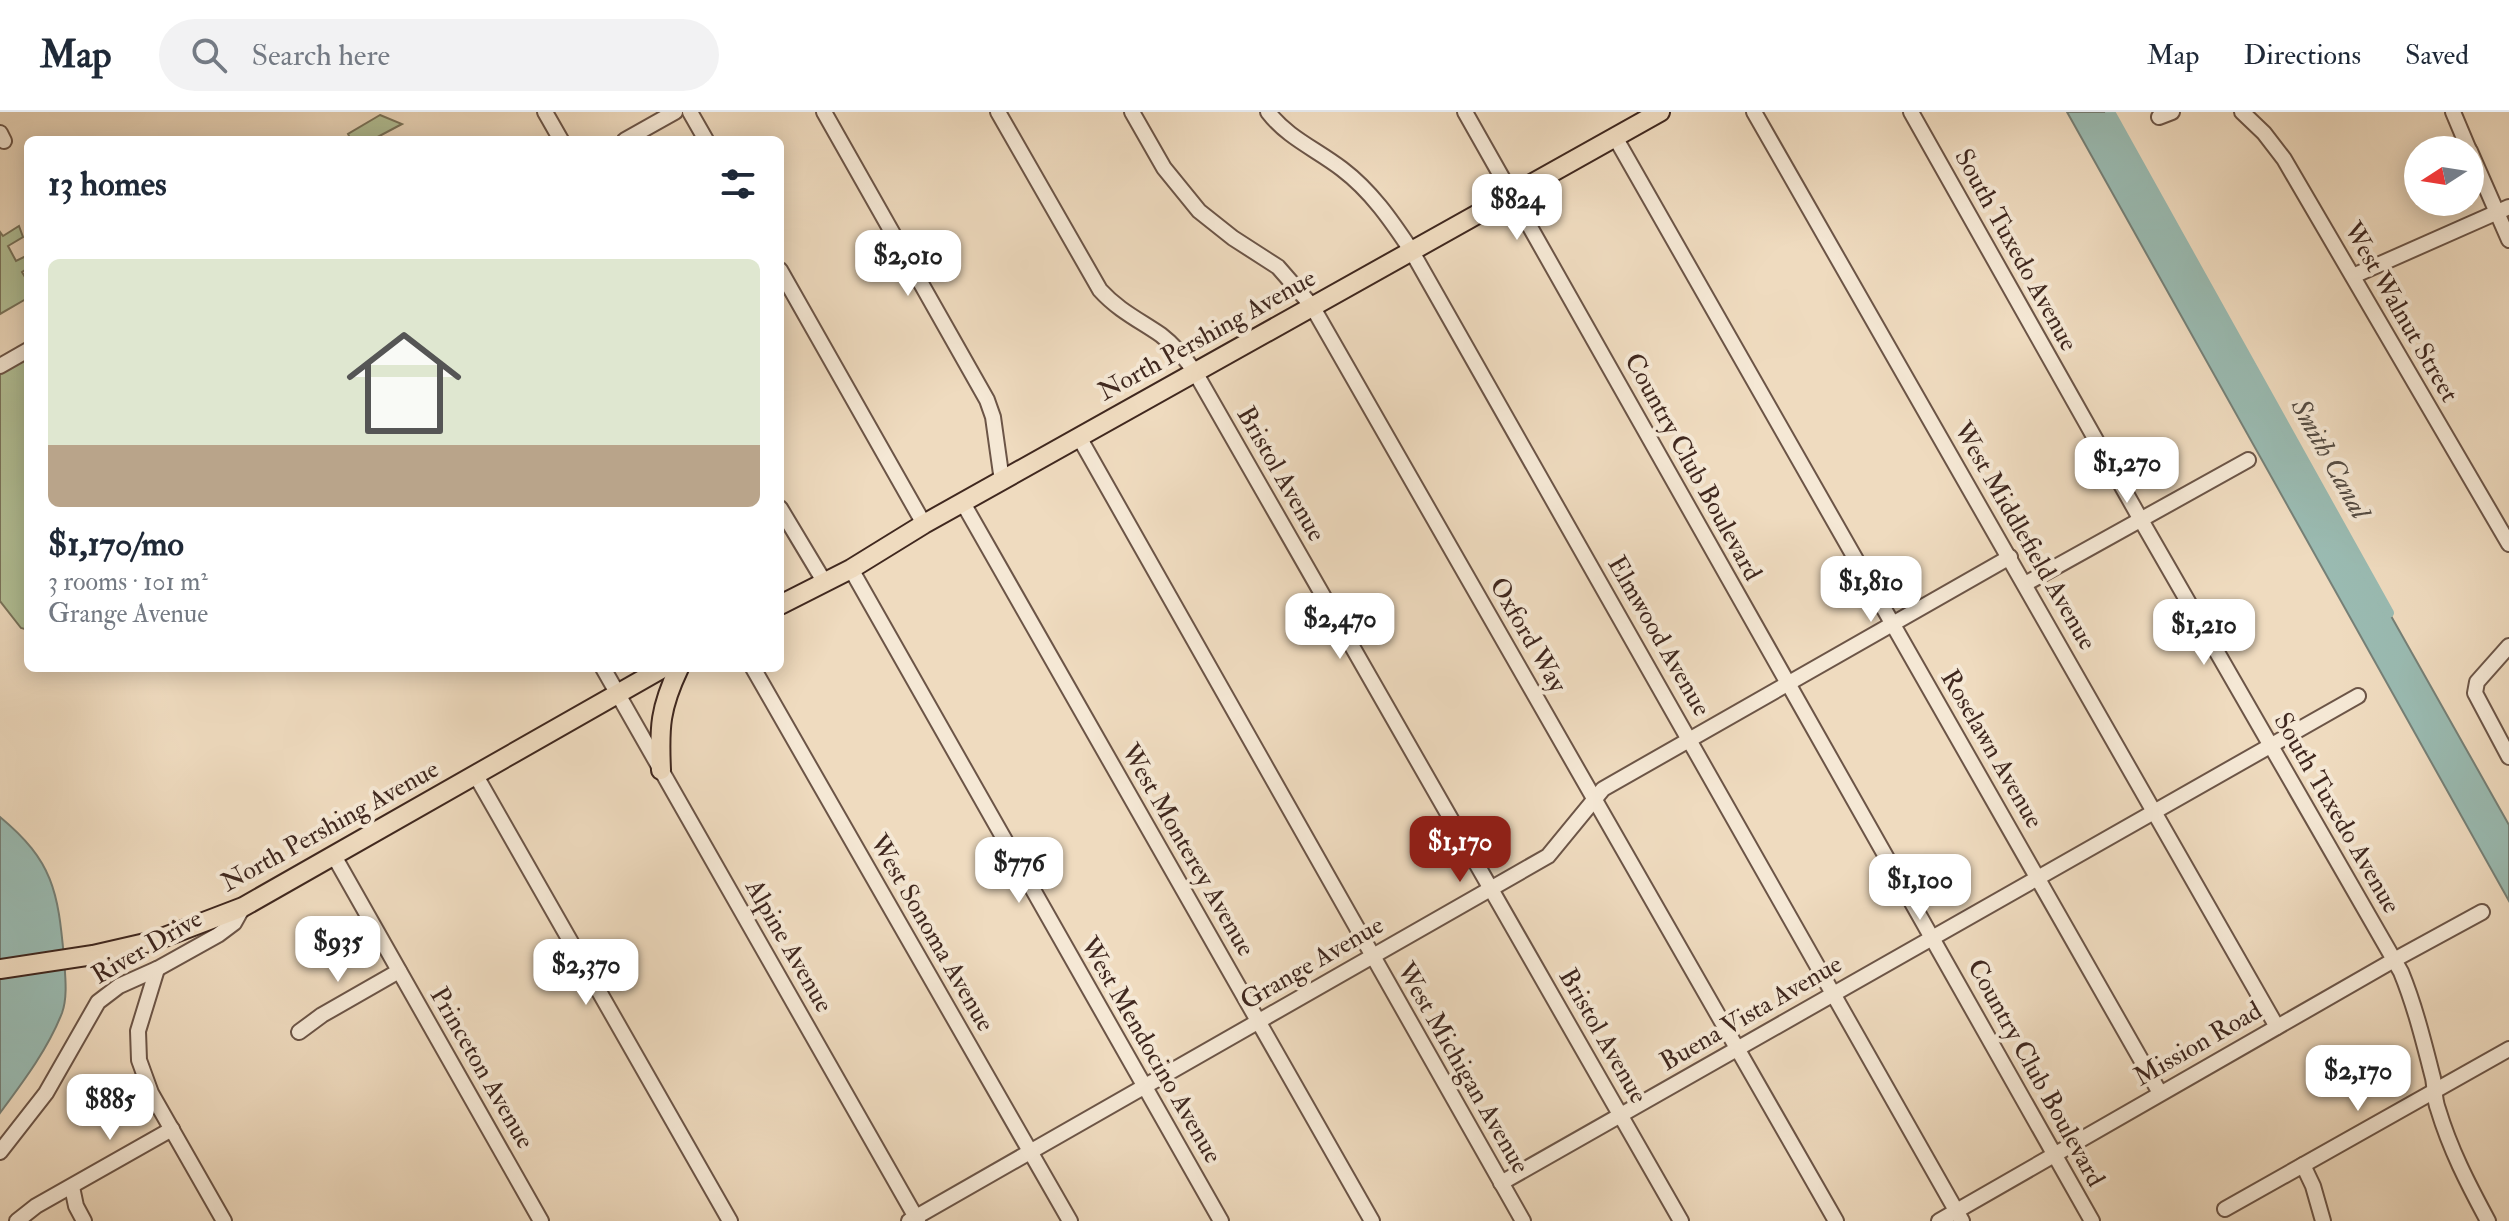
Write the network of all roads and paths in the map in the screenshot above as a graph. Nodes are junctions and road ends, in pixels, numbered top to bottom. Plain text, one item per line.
1 (545, 112) edge
2 (675, 112) edge
3 (690, 112) edge
4 (824, 112) edge
5 (998, 112) edge
6 (1132, 112) edge
7 (1268, 112) edge
8 (1465, 112) edge
9 (1660, 112) edge
10 (1754, 112) edge
11 (1911, 112) edge
12 (2242, 112) edge
13 (2453, 112) edge
14 (559, 136) edge
15 (632, 136) edge
16 (704, 136) edge
17 (2463, 136) edge
18 (1615, 137) junction
19 (2484, 176) edge
20 (1511, 194) junction
21 (2503, 210) edge
22 (2509, 240) edge
23 (1411, 250) junction
24 (2353, 276) junction
25 (784, 277) edge
26 (1312, 306) junction
27 (24, 352) edge
28 (0, 366) edge
29 (1195, 372) junction
30 (1079, 437) junction
31 (2248, 460) dead end
32 (1002, 481) junction
33 (963, 503) junction
34 (784, 515) edge
35 (2141, 520) junction
36 (924, 524) junction
37 (2509, 544) edge
38 (2010, 557) junction
39 (851, 569) junction
40 (825, 583) junction
41 (2025, 584) junction
42 (784, 603) edge
43 (1893, 624) junction
44 (2509, 646) edge
45 (605, 672) edge
46 (656, 672) edge
47 (677, 672) edge
48 (755, 672) edge
49 (1788, 683) junction
50 (618, 695) junction
51 (2358, 696) dead end
52 (1690, 739) junction
53 (2271, 744) junction
54 (2509, 757) edge
55 (661, 770) junction
56 (475, 774) junction
57 (1595, 801) junction
58 (2154, 811) junction
59 (334, 856) junction
60 (2038, 878) junction
61 (1492, 888) junction
62 (243, 907) junction
63 (2482, 912) dead end
64 (1932, 937) junction
65 (1372, 957) junction
66 (2394, 960) junction
67 (0, 969) edge
68 (157, 969) junction
69 (399, 971) junction
70 (1835, 993) junction
71 (1258, 1022) junction
72 (2277, 1027) junction
73 (299, 1032) dead end
74 (1737, 1049) junction
75 (2509, 1049) edge
76 (1144, 1087) junction
77 (2434, 1091) junction
78 (2160, 1093) junction
79 (1621, 1115) junction
80 (172, 1129) junction
81 (1030, 1151) junction
82 (0, 1152) edge
83 (2055, 1154) junction
84 (2303, 1165) junction
85 (1501, 1183) junction
86 (72, 1187) junction
87 (2225, 1209) dead end
88 (1960, 1216) edge
89 (914, 1220) edge
90 (17, 1221) edge
91 (84, 1221) edge
92 (224, 1221) edge
93 (541, 1221) edge
94 (730, 1221) edge
95 (1070, 1221) edge
96 (1221, 1221) edge
97 (1372, 1221) edge
98 (1523, 1221) edge
99 (1681, 1221) edge
100 (1836, 1221) edge
101 (1939, 1221) edge
102 (2092, 1221) edge
103 (2323, 1221) edge
104 (2488, 1221) edge

1 - 14 street
2 - 15 street
3 - 16 street
4 - 32 street
5 - 29 street, Bristol Avenue
6 - 26 street, Oxford Way
7 - 23 street, Elmwood Avenue
8 - 20 street, Country Club Boulevard
9 - 18 main road, North Pershing Avenue
10 - 38 street, West Middlefield Avenue
11 - 35 street, South Tuxedo Avenue
12 - 24 street, West Walnut Street
13 - 17 street
18 - 20 main road, North Pershing Avenue
18 - 43 street, Roselawn Avenue
19 - 21 street
20 - 23 main road, North Pershing Avenue
20 - 49 street, Country Club Boulevard
21 - 22 street
21 - 24 street
23 - 26 main road, North Pershing Avenue
23 - 52 street, Elmwood Avenue
24 - 37 street, West Walnut Street
25 - 36 street
26 - 29 main road, North Pershing Avenue
26 - 57 street, Oxford Way
27 - 28 street
29 - 30 main road, North Pershing Avenue
29 - 61 street, Bristol Avenue
30 - 32 main road, North Pershing Avenue
30 - 65 street, West Michigan Avenue
31 - 35 street
32 - 33 main road, North Pershing Avenue
33 - 36 main road, North Pershing Avenue
33 - 71 street, West Monterey Avenue
34 - 40 street
35 - 41 street
35 - 53 street, South Tuxedo Avenue
36 - 39 main road, North Pershing Avenue
38 - 41 street, West Middlefield Avenue
38 - 43 street, Grange Avenue
39 - 40 main road, North Pershing Avenue
39 - 76 street, West Mendocino Avenue
40 - 42 main road, North Pershing Avenue
41 - 58 street, West Middlefield Avenue
43 - 49 street, Grange Avenue
43 - 60 street, Roselawn Avenue
44 - 54 street
45 - 50 street, Alpine Avenue
46 - 50 main road, North Pershing Avenue
47 - 55 main road
48 - 81 street, West Sonoma Avenue
49 - 52 street, Grange Avenue
49 - 64 street, Country Club Boulevard
50 - 55 street, Alpine Avenue
50 - 56 main road, North Pershing Avenue
51 - 53 street, Buena Vista Avenue
52 - 57 street, Grange Avenue
52 - 70 street, Elmwood Avenue
53 - 58 street, Buena Vista Avenue
53 - 66 street, South Tuxedo Avenue
55 - 89 street, Alpine Avenue
56 - 59 main road, North Pershing Avenue
56 - 94 street
57 - 61 street, Grange Avenue
57 - 74 street, Oxford Way
58 - 60 street, Buena Vista Avenue
58 - 72 street, West Middlefield Avenue
59 - 62 main road, North Pershing Avenue
59 - 69 street, Princeton Avenue
60 - 64 street, Buena Vista Avenue
60 - 78 street, Roselawn Avenue
61 - 65 street, Grange Avenue
61 - 79 street, Bristol Avenue
62 - 67 main road, North Pershing Avenue
62 - 68 street, River Drive
63 - 66 street, Mission Road
64 - 70 street, Buena Vista Avenue
64 - 83 street, Country Club Boulevard
65 - 71 street, Grange Avenue
65 - 85 street, West Michigan Avenue
66 - 72 street, Mission Road
66 - 77 street, South Tuxedo Avenue
68 - 80 street
68 - 82 street, River Drive
69 - 73 street
69 - 93 street, Princeton Avenue
70 - 74 street, Buena Vista Avenue
70 - 88 street, Elmwood Avenue
71 - 76 street, Grange Avenue
71 - 97 street, West Monterey Avenue
72 - 78 street, Mission Road
74 - 79 street, Buena Vista Avenue
74 - 100 street, Oxford Way
75 - 77 street
76 - 81 street, Grange Avenue
76 - 96 street, West Mendocino Avenue
77 - 84 street
77 - 104 street, South Tuxedo Avenue
78 - 83 street, Mission Road
79 - 85 street, Buena Vista Avenue
79 - 99 street, Bristol Avenue
80 - 86 street
80 - 92 street
81 - 89 street, Grange Avenue
81 - 95 street, West Sonoma Avenue
83 - 88 street, Mission Road
83 - 102 street, Country Club Boulevard
84 - 87 street
84 - 103 street
85 - 98 street, West Michigan Avenue
86 - 90 street
86 - 91 street
88 - 101 street, Mission Road

